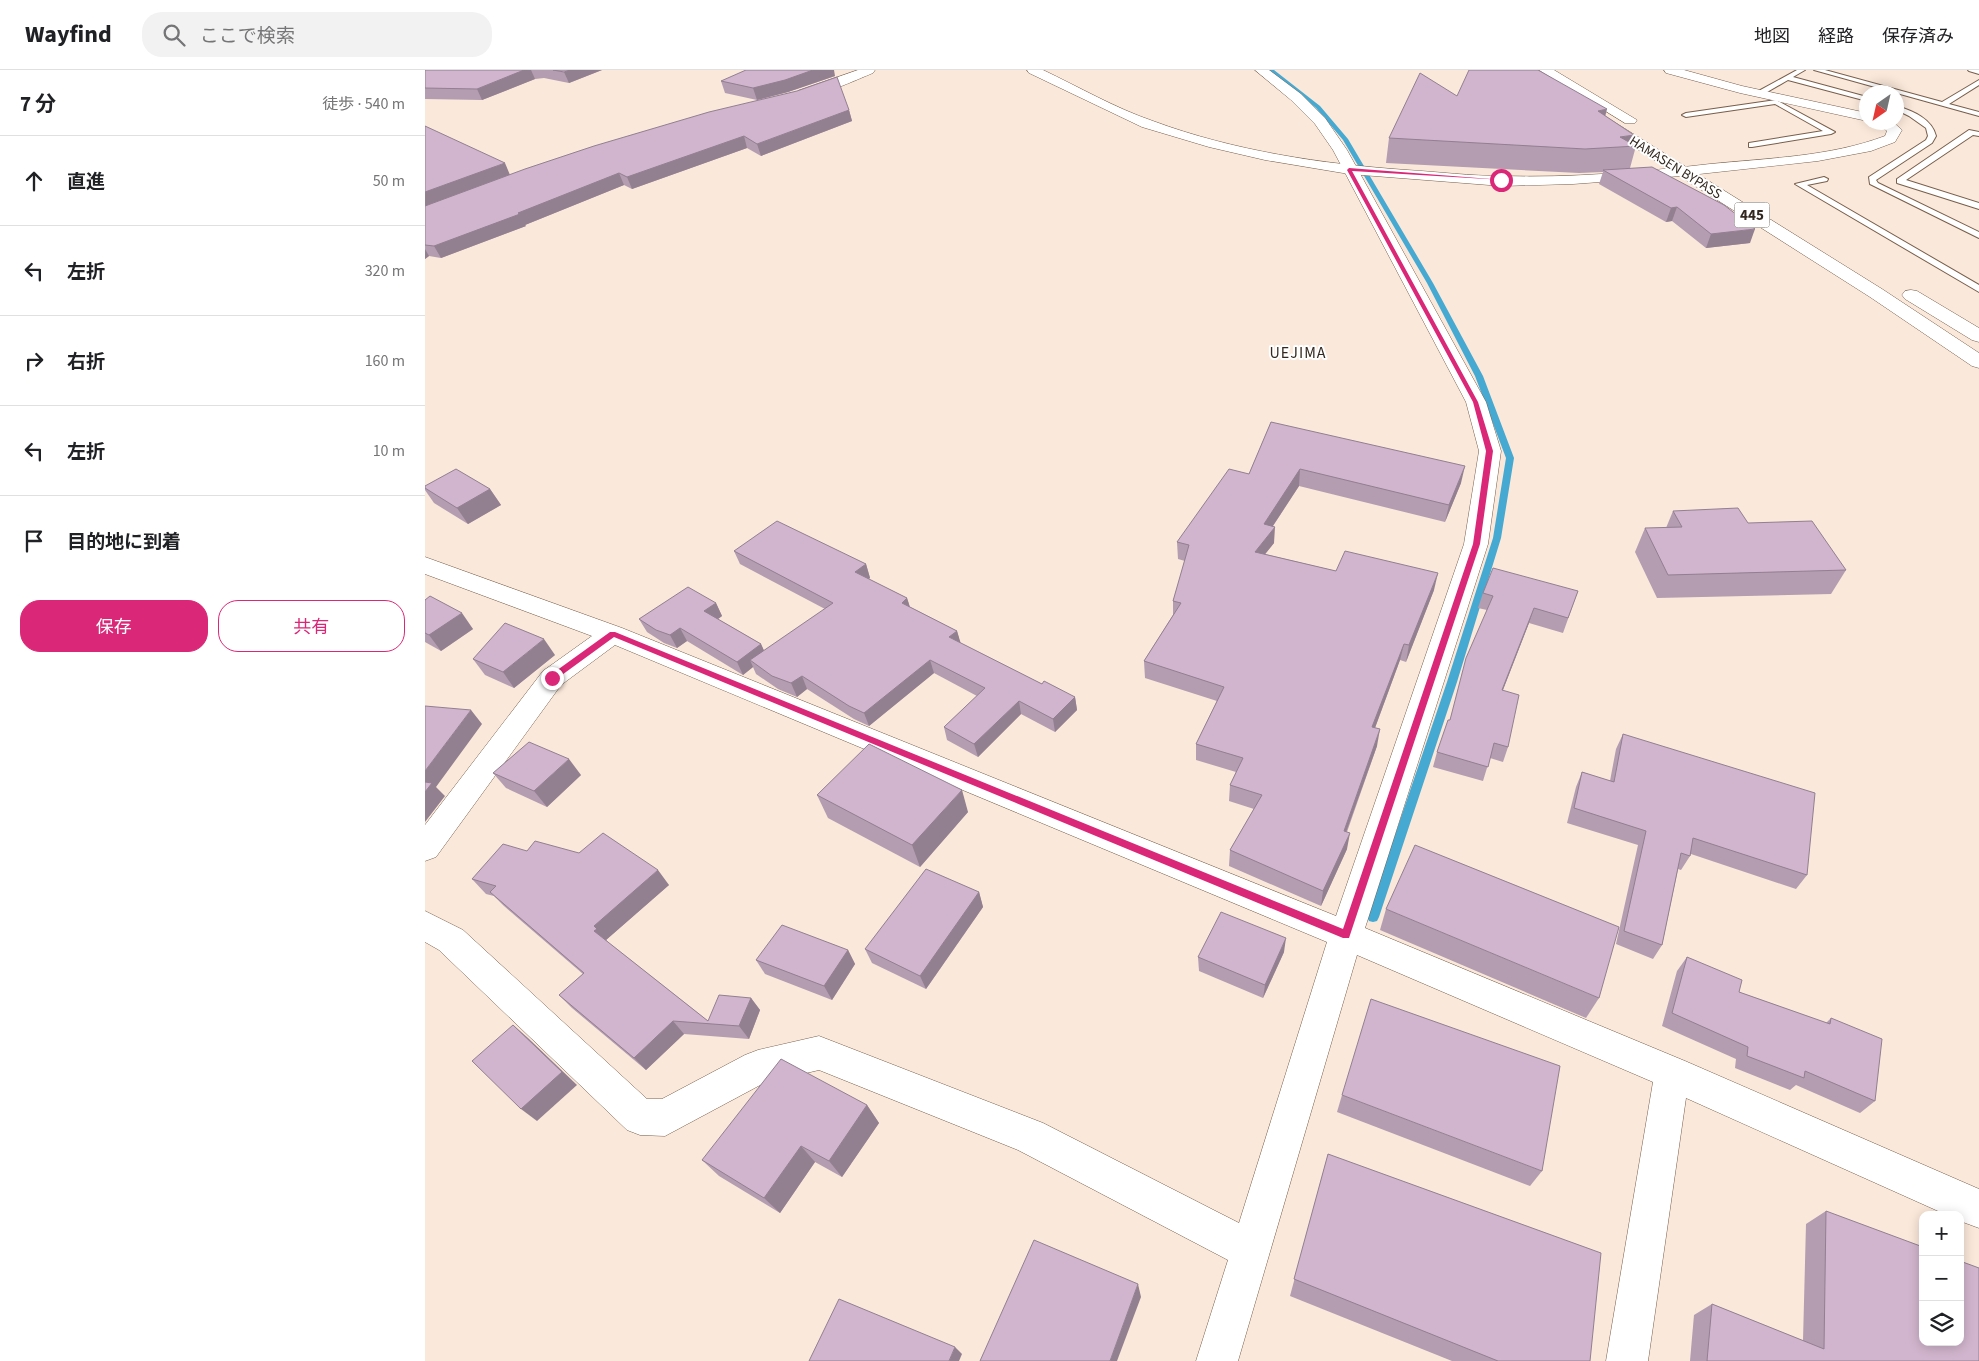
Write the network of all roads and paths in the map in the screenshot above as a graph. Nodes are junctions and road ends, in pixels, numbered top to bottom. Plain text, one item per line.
1 (869, 70) edge
2 (1033, 70) edge
3 (1261, 70) edge
4 (1670, 70) edge
5 (1802, 70) edge
6 (1817, 70) edge
7 (1971, 70) edge
8 (1979, 72) edge
9 (1539, 73) edge
10 (1787, 78) junction
11 (1979, 82) edge
12 (1759, 93) junction
13 (793, 97) edge
14 (1859, 97) edge
15 (1777, 100) junction
16 (1943, 104) junction
17 (1904, 111) edge
18 (1979, 114) edge
19 (1686, 115) dead end
20 (1859, 115) edge
21 (1645, 129) dead end
22 (1895, 130) edge
23 (1979, 134) edge
24 (1752, 145) dead end
25 (1686, 154) dead end
26 (1711, 168) junction
27 (1349, 170) junction
28 (1681, 172) junction
29 (1824, 179) dead end
30 (1733, 182) dead end
31 (1979, 206) edge
32 (1979, 235) edge
33 (1899, 288) dead end
34 (1979, 289) edge
35 (1979, 336) edge
36 (1979, 362) edge
37 (425, 565) edge
38 (613, 634) junction
39 (425, 848) edge
40 (425, 925) edge
41 (1346, 935) junction
42 (1672, 1073) junction
43 (1979, 1209) edge
44 (1250, 1250) junction
45 (1217, 1361) edge
46 (1627, 1361) edge

1 - 13 main road
2 - 27 main road
3 - 27 main road
4 - 12 main road
5 - 10 lane
6 - 16 lane
7 - 8 lane
9 - 21 main road, HAMASEN BYPASS / 445
9 - 28 main road, HAMASEN BYPASS / 445
10 - 12 lane
10 - 14 lane
11 - 16 lane
12 - 15 main road
15 - 19 lane
15 - 20 main road
15 - 24 lane
16 - 18 lane
17 - 32 lane
22 - 26 main road
23 - 31 lane
25 - 26 main road, HAMASEN BYPASS / 445
26 - 28 main road
26 - 30 main road, HAMASEN BYPASS / 445
27 - 28 main road
27 - 41 main road
28 - 36 main road, HAMASEN BYPASS / 445
29 - 34 lane
33 - 35 main road
37 - 38 main road
38 - 39 main road
38 - 41 main road
40 - 44 main road
41 - 42 main road
41 - 44 main road
42 - 43 main road
42 - 46 main road
44 - 45 main road

